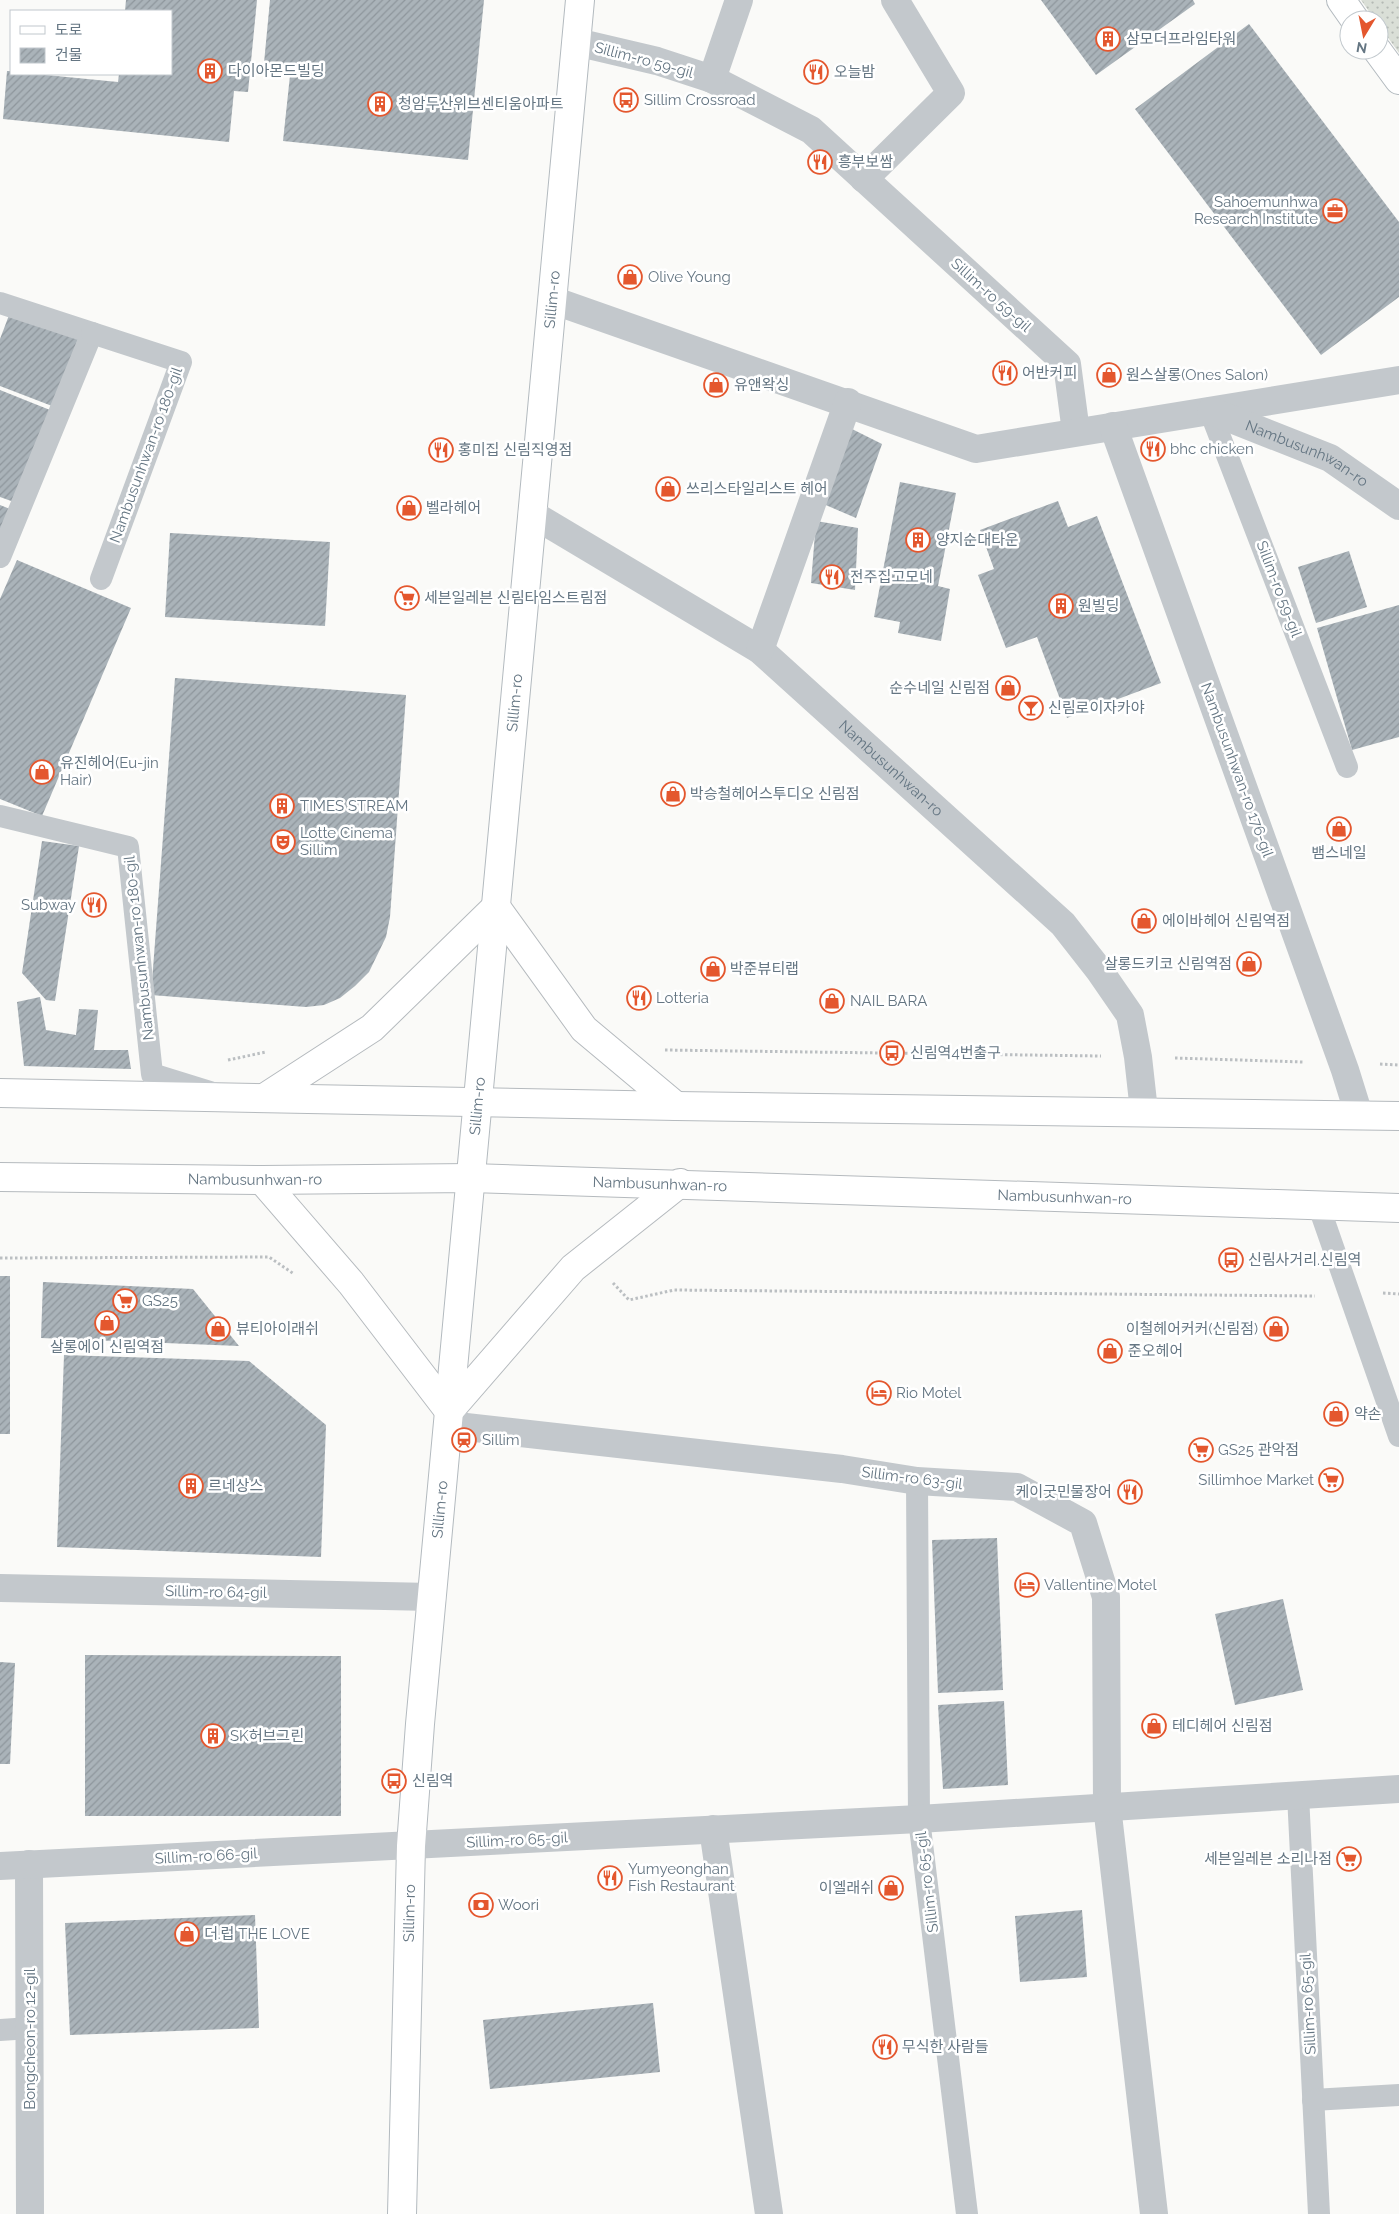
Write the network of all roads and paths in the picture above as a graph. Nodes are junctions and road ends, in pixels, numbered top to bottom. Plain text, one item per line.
1 (580, 0) edge
2 (739, 0) edge
3 (895, 0) edge
4 (576, 42) junction
5 (1384, 60) edge
6 (712, 79) junction
7 (1399, 80) edge
8 (864, 179) junction
9 (552, 300) junction
10 (0, 303) edge
11 (92, 333) junction
12 (1399, 380) edge
13 (848, 402) junction
14 (1210, 411) junction
15 (1113, 426) junction
16 (1076, 432) junction
17 (1399, 506) edge
18 (532, 514) junction
19 (0, 557) edge
20 (101, 579) dead end
21 (760, 650) junction
22 (1347, 767) dead end
23 (0, 816) edge
24 (496, 907) junction
25 (664, 1050) dead end
26 (1138, 1057) junction
27 (1343, 1063) junction
28 (1399, 1065) edge
29 (0, 1082) edge
30 (194, 1086) junction
31 (0, 1093) edge
32 (225, 1097) junction
33 (264, 1098) junction
34 (478, 1102) junction
35 (676, 1106) junction
36 (1144, 1111) junction
37 (1359, 1115) junction
38 (1399, 1116) edge
39 (0, 1177) edge
40 (471, 1178) junction
41 (262, 1180) junction
42 (680, 1184) junction
43 (1320, 1207) junction
44 (1399, 1208) edge
45 (0, 1258) edge
46 (299, 1278) dead end
47 (611, 1281) dead end
48 (1350, 1292) junction
49 (1399, 1294) edge
50 (449, 1418) junction
51 (1399, 1436) edge
52 (917, 1481) junction
53 (0, 1588) edge
54 (432, 1597) junction
55 (1399, 1789) edge
56 (1298, 1795) junction
57 (1108, 1806) junction
58 (920, 1818) junction
59 (713, 1829) junction
60 (411, 1846) junction
61 (29, 1864) junction
62 (0, 1866) edge
63 (30, 2028) junction
64 (0, 2030) edge
65 (1399, 2095) edge
66 (1313, 2100) junction
67 (30, 2214) edge
68 (402, 2214) edge
69 (769, 2214) edge
70 (967, 2214) edge
71 (1154, 2214) edge
72 (1319, 2214) edge

1 - 4 main road, Sillim-ro
2 - 6 street, Sillim-ro 59-gil
3 - 8 street
4 - 6 street, Sillim-ro 59-gil
4 - 9 main road, Sillim-ro
5 - 7 main road
6 - 8 street, Sillim-ro 59-gil
8 - 16 street, Sillim-ro 59-gil
9 - 13 street
9 - 18 main road, Sillim-ro
10 - 11 lane, Nambusunhwan-ro 180-gil
11 - 19 lane
11 - 20 lane, Nambusunhwan-ro 180-gil
12 - 14 street
13 - 16 street
13 - 21 street
14 - 15 street
14 - 17 street, Nambusunhwan-ro
14 - 22 lane, Sillim-ro 59-gil
15 - 16 street
15 - 27 street, Nambusunhwan-ro 176-gil
18 - 21 street, Nambusunhwan-ro
18 - 24 main road, Sillim-ro
21 - 26 street, Nambusunhwan-ro
23 - 30 lane, Nambusunhwan-ro 180-gil
24 - 33 main road
24 - 34 main road, Sillim-ro
24 - 35 main road
25 - 26 path
26 - 27 path
26 - 36 street, Nambusunhwan-ro
27 - 28 path
27 - 37 street, Nambusunhwan-ro 176-gil
29 - 30 street
30 - 32 lane, Nambusunhwan-ro 180-gil
31 - 32 main road
32 - 33 main road
33 - 34 main road
34 - 35 main road
34 - 40 main road, Sillim-ro
35 - 36 main road
36 - 37 main road
37 - 38 main road
39 - 41 main road, Nambusunhwan-ro
40 - 41 main road, Nambusunhwan-ro
40 - 42 main road, Nambusunhwan-ro
40 - 50 main road, Sillim-ro
41 - 50 main road
42 - 43 main road, Nambusunhwan-ro
42 - 50 main road
43 - 44 main road, Nambusunhwan-ro
43 - 48 lane
45 - 46 path
47 - 48 path
48 - 49 path
48 - 51 lane
50 - 52 street, Sillim-ro 63-gil
50 - 54 main road, Sillim-ro
52 - 57 street, Sillim-ro 63-gil
52 - 58 lane, Sillim-ro 65-gil
53 - 54 street, Sillim-ro 64-gil
54 - 60 main road, Sillim-ro
55 - 56 street, Sillim-ro 65-gil
56 - 57 street, Sillim-ro 65-gil
56 - 66 lane, Sillim-ro 65-gil
57 - 58 street, Sillim-ro 65-gil
57 - 71 street
58 - 59 street, Sillim-ro 65-gil
58 - 70 lane, Sillim-ro 65-gil
59 - 60 street, Sillim-ro 65-gil
59 - 69 street
60 - 61 street, Sillim-ro 66-gil
60 - 68 main road, Sillim-ro
61 - 62 street, Sillim-ro 66-gil
61 - 63 street, Bongcheon-ro 12-gil
63 - 64 lane
63 - 67 street, Bongcheon-ro 12-gil
65 - 66 lane
66 - 72 lane, Sillim-ro 65-gil

